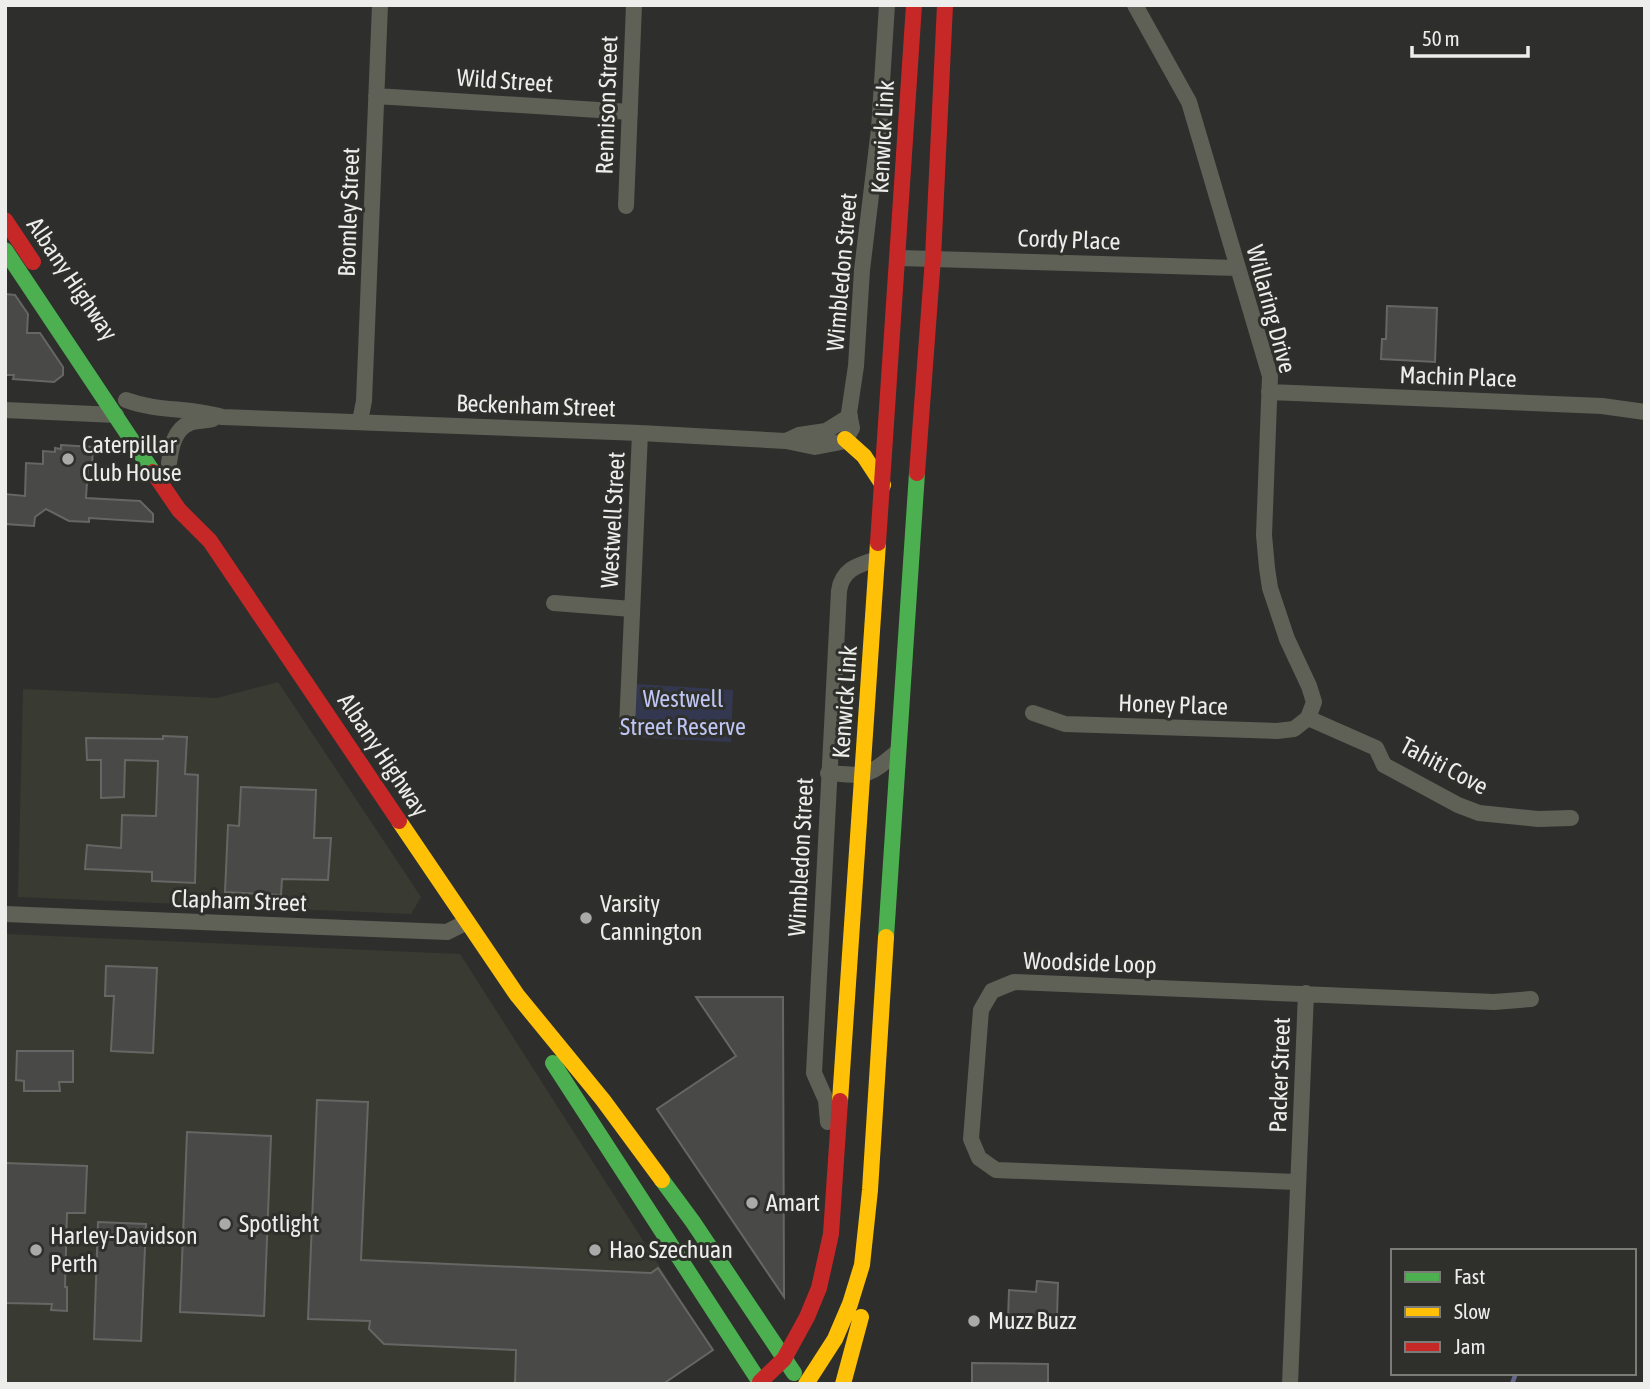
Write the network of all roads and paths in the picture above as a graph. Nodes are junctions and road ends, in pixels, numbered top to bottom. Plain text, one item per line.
1 (380, 5) edge
2 (634, 5) edge
3 (887, 5) edge
4 (914, 5) edge
5 (945, 5) edge
6 (1135, 5) edge
7 (376, 96) junction
8 (630, 112) junction
9 (626, 206) dead end
10 (5, 220) edge
11 (5, 250) edge
12 (899, 258) junction
13 (933, 258) junction
14 (1237, 268) junction
15 (43, 276) dead end
16 (1269, 392) junction
17 (123, 394) joint
18 (5, 410) edge
19 (1645, 412) edge
20 (116, 415) junction
21 (850, 416) junction
22 (222, 417) junction
23 (140, 421) dead end
24 (360, 421) junction
25 (640, 433) junction
26 (845, 439) junction
27 (786, 441) junction
28 (155, 442) dead end
29 (172, 467) joint
30 (883, 485) junction
31 (194, 500) dead end
32 (210, 541) junction
33 (877, 559) junction
34 (554, 603) dead end
35 (632, 609) junction
36 (1034, 713) dead end
37 (1308, 718) junction
38 (627, 727) dead end
39 (897, 752) junction
40 (828, 773) junction
41 (863, 776) junction
42 (1571, 818) dead end
43 (5, 914) edge
44 (467, 922) junction
45 (1306, 993) junction
46 (517, 995) junction
47 (1531, 999) dead end
48 (836, 1175) junction
49 (1298, 1182) junction
50 (862, 1265) junction
51 (784, 1359) junction
52 (760, 1383) edge
53 (803, 1384) edge
54 (843, 1384) edge
55 (1290, 1384) edge

1 - 7 street, Bromley Street
2 - 8 street, Rennison Street
3 - 21 street, Wimbledon Street
4 - 12 highway, Kenwick Link
5 - 13 highway
6 - 14 street, Willaring Drive
7 - 8 street, Wild Street
7 - 24 street, Bromley Street
8 - 9 street, Rennison Street
10 - 15 highway, Albany Highway
11 - 20 highway, Albany Highway
12 - 13 street, Cordy Place
12 - 30 highway, Kenwick Link
13 - 14 street, Cordy Place
13 - 39 highway
14 - 16 street, Willaring Drive
16 - 19 street, Machin Place
16 - 37 street, Willaring Drive
17 - 22 street, Beckenham Street
17 - 23 highway
18 - 20 street
20 - 32 highway, Albany Highway
21 - 26 street, Wimbledon Street
21 - 27 street
22 - 24 street, Beckenham Street
22 - 29 street, Beckenham Street
24 - 25 street, Beckenham Street
25 - 27 street, Beckenham Street
25 - 35 street, Westwell Street
26 - 27 street, Beckenham Street
26 - 30 highway
28 - 29 highway
30 - 33 highway, Kenwick Link
31 - 32 highway, Albany Highway
32 - 44 highway, Albany Highway
33 - 40 street, Wimbledon Street
33 - 41 highway, Kenwick Link
34 - 35 street, Westwell Street
35 - 38 street, Westwell Street
36 - 37 street, Honey Place
37 - 42 street, Tahiti Cove
39 - 41 street
39 - 50 highway
40 - 41 street
40 - 48 street, Wimbledon Street
41 - 48 highway, Kenwick Link
43 - 44 street, Clapham Street
44 - 46 highway, Albany Highway
45 - 47 street, Packer Street
45 - 49 street, Packer Street
45 - 49 street, Woodside Loop
46 - 51 highway, Albany Highway
46 - 52 highway, Albany Highway
48 - 51 highway, Kenwick Link
49 - 55 street, Packer Street
50 - 53 highway
50 - 54 highway
51 - 52 highway, Kenwick Link
51 - 53 highway, Albany Highway

